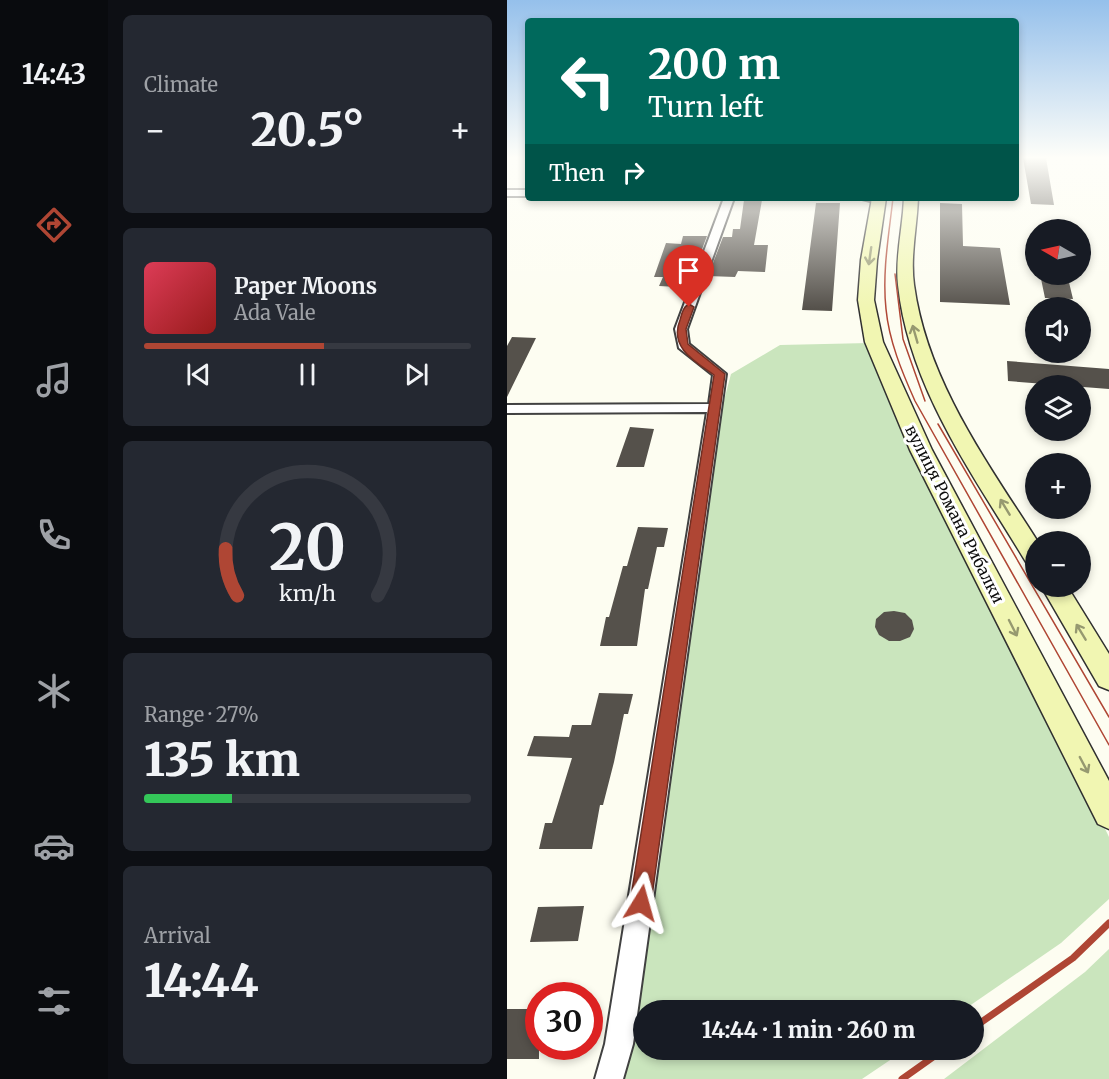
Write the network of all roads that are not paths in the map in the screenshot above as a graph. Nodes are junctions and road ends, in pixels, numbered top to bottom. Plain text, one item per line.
1 (725, 208) edge
2 (873, 208) edge
3 (910, 208) edge
4 (714, 408) junction
5 (507, 409) edge
6 (1025, 539) edge
7 (1060, 597) edge
8 (1109, 678) edge
9 (1109, 813) edge
10 (609, 1079) edge

1 - 4 street
2 -> 9 main road, вулиця Романа Рибалки
6 -> 3 main road
4 - 5 street
4 - 10 street
8 -> 7 main road

